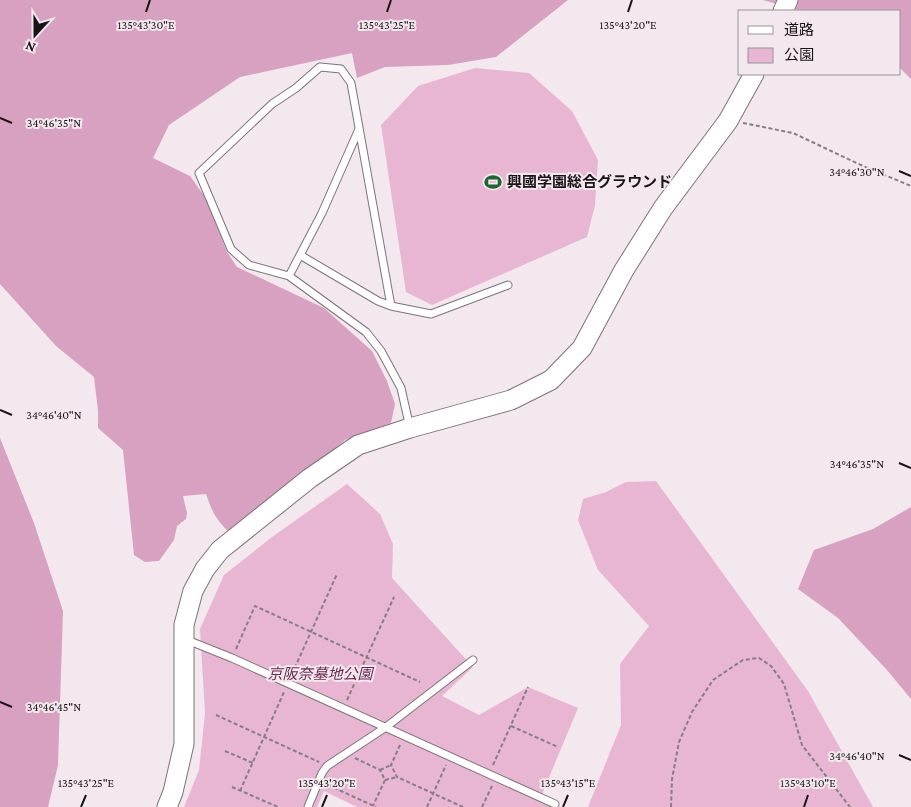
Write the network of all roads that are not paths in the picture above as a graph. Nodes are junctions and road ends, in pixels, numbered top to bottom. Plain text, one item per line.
1 (753, 75) edge
2 (359, 129) junction
3 (300, 255) junction
4 (289, 276) junction
5 (508, 285) dead end
6 (391, 306) junction
7 (410, 428) junction
8 (184, 639) junction
9 (474, 660) dead end
10 (386, 728) junction
11 (555, 804) dead end
12 (167, 807) edge
13 (308, 807) edge

1 - 7 street
2 - 3 lane
2 - 4 lane
2 - 6 lane
3 - 4 lane
3 - 6 lane
4 - 7 lane
5 - 6 lane
7 - 8 street
8 - 10 lane
8 - 12 street
9 - 10 lane
10 - 11 lane
10 - 13 lane

